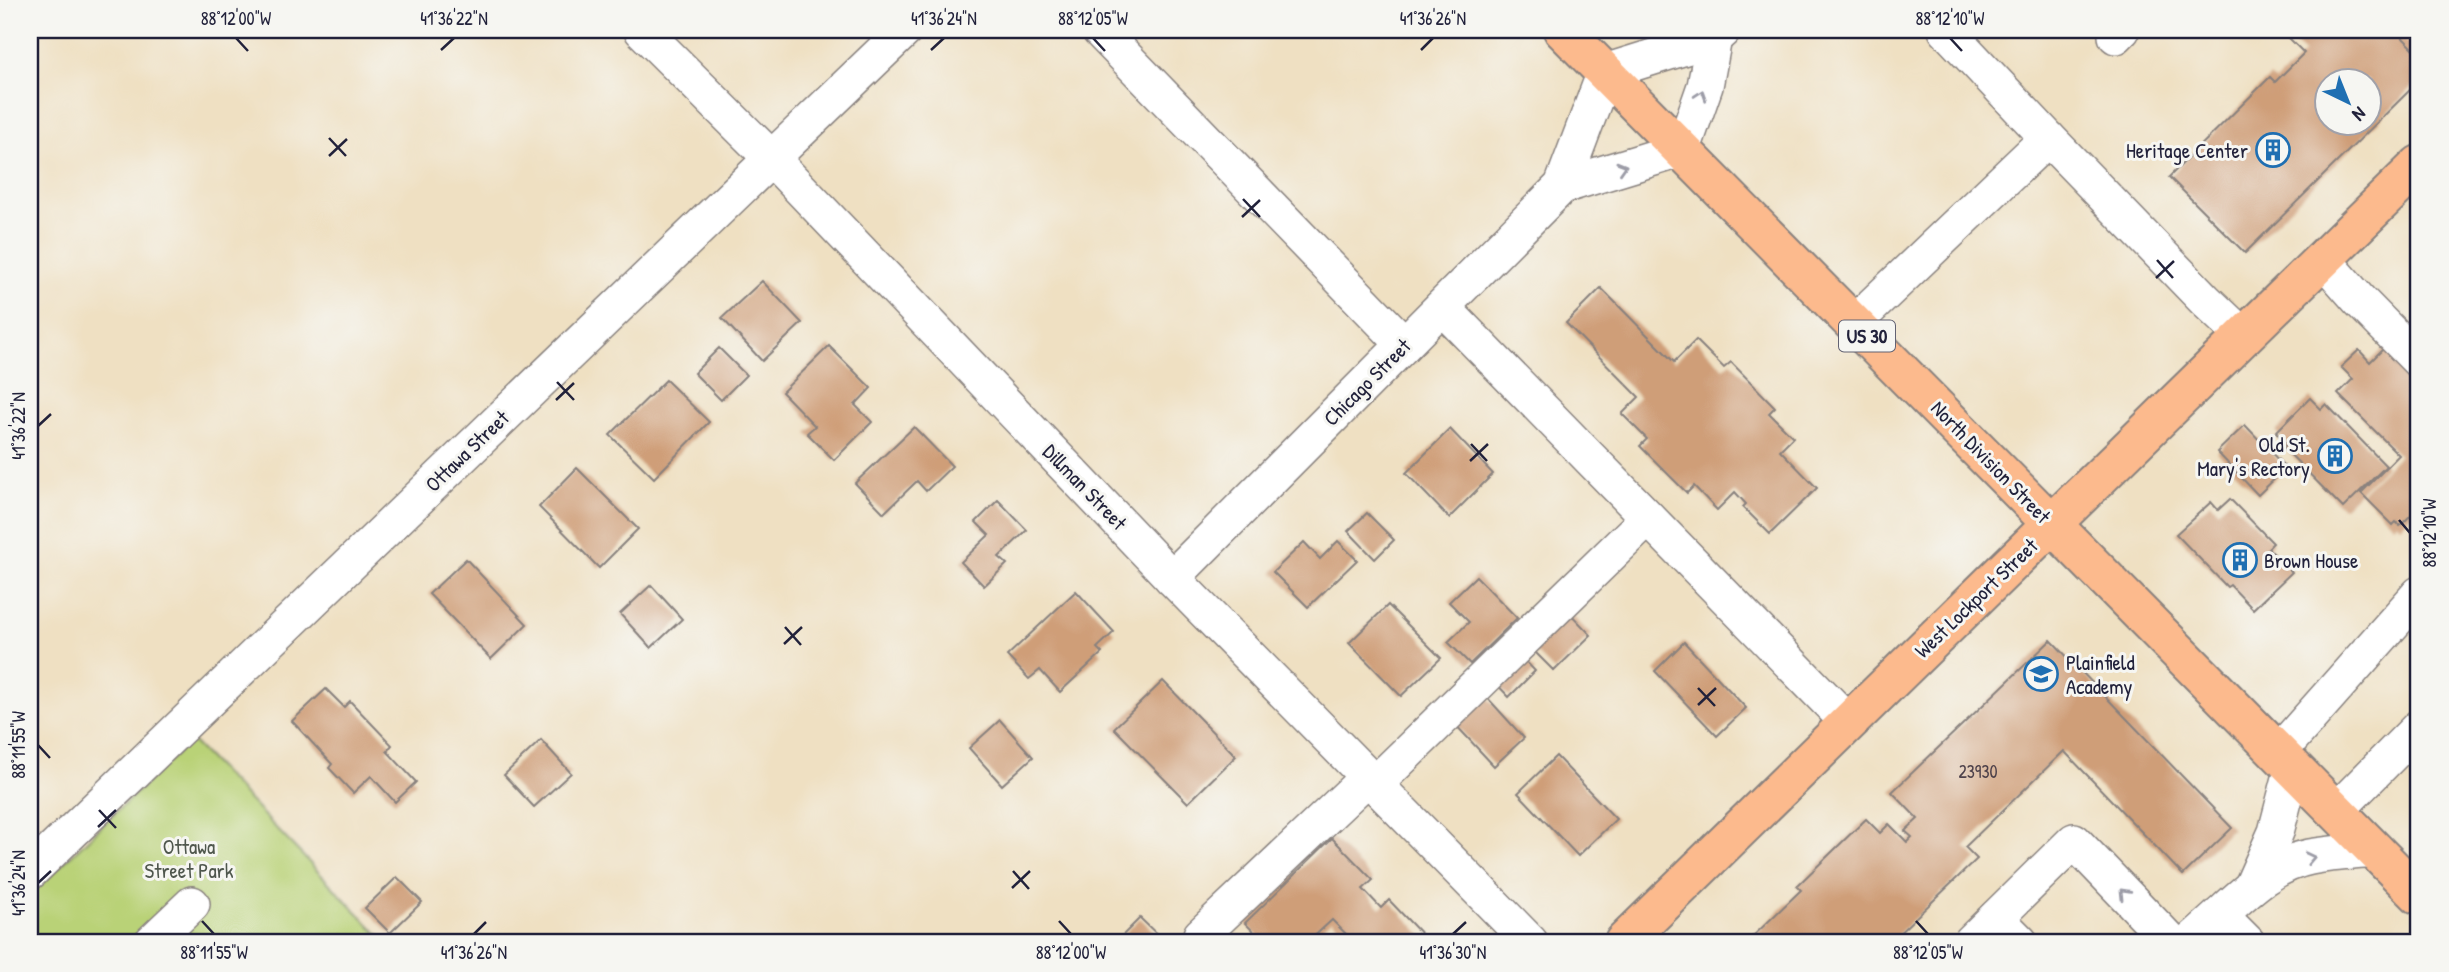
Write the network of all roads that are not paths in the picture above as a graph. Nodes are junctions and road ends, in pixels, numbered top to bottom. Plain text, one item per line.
1 (642, 30) edge
2 (905, 30) edge
3 (1099, 30) edge
4 (1563, 30) edge
5 (1946, 30) edge
6 (1718, 34) edge
7 (1605, 72) junction
8 (2048, 138) junction
9 (1682, 149) junction
10 (771, 158) junction
11 (2419, 165) edge
12 (1562, 186) junction
13 (2323, 259) junction
14 (1442, 307) junction
15 (1854, 323) junction
16 (2244, 337) junction
17 (1404, 344) junction
18 (2419, 361) edge
19 (1648, 518) junction
20 (2051, 524) junction
21 (1172, 578) junction
22 (2419, 594) edge
23 (1849, 723) junction
24 (2419, 727) edge
25 (2286, 760) junction
26 (1371, 780) junction
27 (2336, 811) junction
28 (2376, 850) junction
29 (30, 872) edge
30 (2252, 886) junction
31 (2419, 895) edge
32 (192, 904) dead end
33 (2220, 915) junction
34 (1996, 918) junction
35 (152, 942) edge
36 (1201, 942) edge
37 (1530, 942) edge
38 (1624, 942) edge
39 (1971, 942) edge
40 (2020, 942) edge
41 (2171, 942) edge
42 (2190, 942) edge
43 (2247, 942) edge

1 - 10 street, Dillman Street
2 - 10 street, Ottawa Street
3 - 17 street
4 - 7 main road, North Division Street / US 30
5 - 8 street
6 - 7 street
9 -> 6 street
7 - 9 main road, North Division Street / US 30
7 - 12 street, Chicago Street
8 - 15 street
8 - 16 street
12 -> 9 street, Chicago Street
9 - 15 main road, North Division Street / US 30
10 - 21 street, Dillman Street
10 - 29 street, Ottawa Street
11 - 13 main road, West Lockport Street
12 - 14 street, Chicago Street
13 - 16 main road, West Lockport Street
13 - 18 street
14 - 17 street, Chicago Street
14 - 19 street
15 - 20 main road, North Division Street / US 30
16 - 20 main road, West Lockport Street
17 - 21 street, Chicago Street
19 - 23 street
19 - 26 street
20 - 23 main road, West Lockport Street
20 - 25 main road, North Division Street / US 30
21 - 26 street, Dillman Street
22 - 25 street
23 - 38 main road, West Lockport Street
24 - 27 street
25 - 27 main road, North Division Street / US 30
25 - 30 street
26 - 36 street
26 - 37 street, Dillman Street
27 - 28 main road, North Division Street / US 30
30 -> 28 street
28 - 31 main road, North Division Street / US 30
30 - 33 street
32 - 35 street
33 - 42 street
33 - 43 street
34 - 39 street
34 - 40 street
41 -> 34 street

